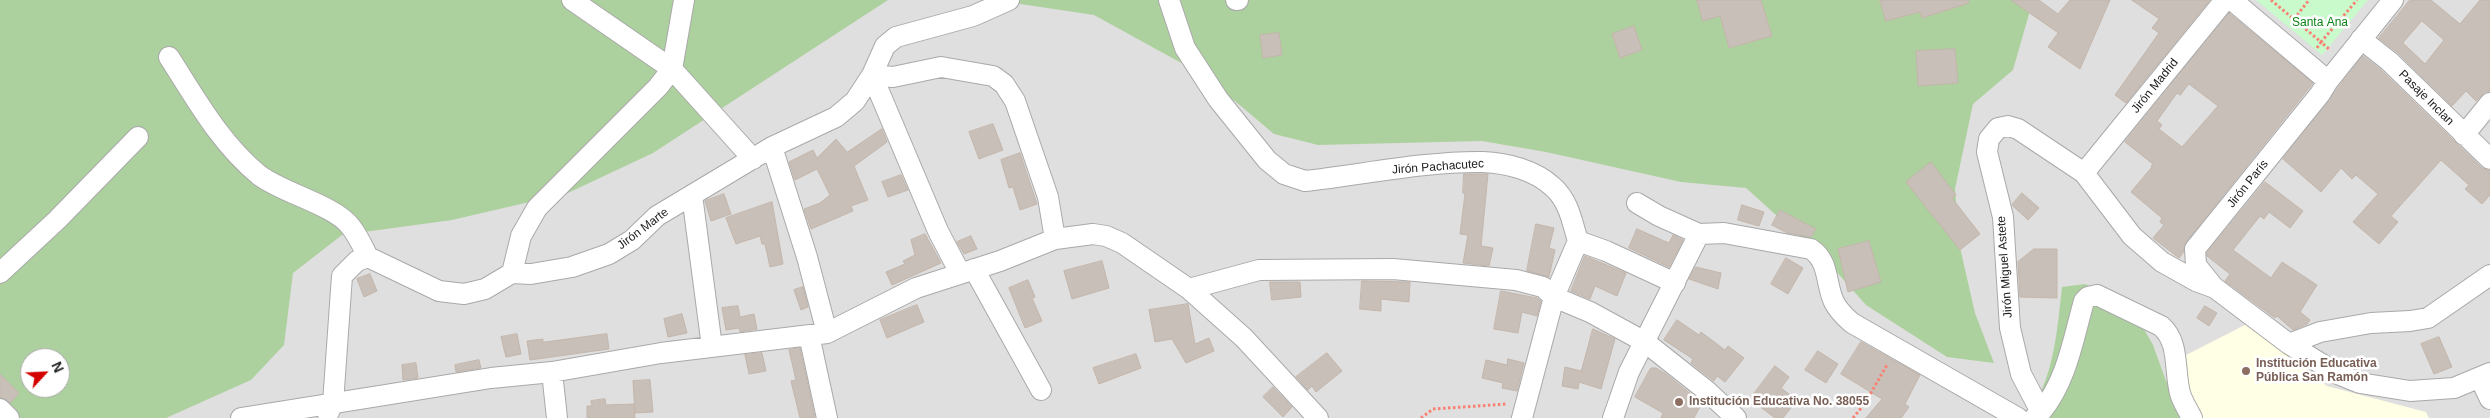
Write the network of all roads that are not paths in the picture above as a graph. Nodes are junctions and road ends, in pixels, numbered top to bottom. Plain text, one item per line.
1 (572, 0) edge
2 (684, 0) edge
3 (1009, 0) edge
4 (1169, 0) edge
5 (2225, 0) edge
6 (2232, 0) edge
7 (2393, 0) edge
8 (2361, 39) junction
9 (169, 57) dead end
10 (672, 69) junction
11 (872, 75) junction
12 (2328, 81) junction
13 (2490, 104) edge
14 (2464, 135) junction
15 (138, 137) dead end
16 (772, 147) junction
17 (753, 159) junction
18 (2490, 159) edge
19 (2084, 173) junction
20 (692, 195) junction
21 (1637, 203) dead end
22 (1699, 234) junction
23 (1055, 239) junction
24 (1578, 242) junction
25 (368, 257) junction
26 (967, 271) junction
27 (0, 273) edge
28 (512, 273) junction
29 (2490, 275) edge
30 (1674, 283) junction
31 (2215, 288) junction
32 (1189, 289) junction
33 (1554, 297) junction
34 (818, 334) junction
35 (1645, 342) junction
36 (2289, 344) junction
37 (712, 346) junction
38 (552, 372) junction
39 (2485, 376) edge
40 (1041, 390) dead end
41 (2490, 399) edge
42 (0, 409) edge
43 (1525, 410) edge
44 (330, 411) edge
45 (2037, 415) edge
46 (9, 418) edge
47 (241, 418) edge
48 (558, 418) edge
49 (827, 418) edge
50 (1318, 418) edge
51 (1612, 418) edge
52 (1626, 418) edge
53 (1736, 418) edge
54 (2018, 418) edge
55 (2192, 418) edge

1 - 10 street
2 - 10 street
3 - 11 street, Jirón Marte
4 - 24 street, Jirón Pachacutec
5 - 19 street, Jirón Madrid
6 - 12 street
7 - 8 street, Jirón París
8 - 12 street, Jirón París
8 - 14 street, Pasaje Inclan
9 - 25 street
10 - 17 street
10 - 28 street
11 - 16 street, Jirón Marte
11 - 23 street
11 - 26 street
12 - 31 street, Jirón París
13 - 14 street
14 - 18 street, Pasaje Inclan
15 - 27 street
16 - 17 street, Jirón Marte
16 - 34 street
17 - 20 street, Jirón Marte
19 - 31 street, Jirón Miguel Astete
19 - 45 street, Jirón Miguel Astete
20 - 28 street, Jirón Marte
20 - 37 street
21 - 22 street
22 - 30 street
22 - 54 street
23 - 26 street
23 - 32 street
24 - 30 street
24 - 33 street
25 - 28 street, Jirón Marte
25 - 44 street
26 - 34 street
26 - 40 street
29 - 36 street
30 - 35 street
31 - 36 street, Jirón Miguel Astete
32 - 33 street
32 - 50 street
33 - 35 street
33 - 43 street
34 - 37 street
34 - 49 street
35 - 51 street
35 - 52 street
35 - 53 street
36 - 39 street, Jirón Miguel Astete
37 - 38 street
38 - 44 street
38 - 48 street
39 - 41 street
42 - 46 street
44 - 47 street
45 - 55 street

